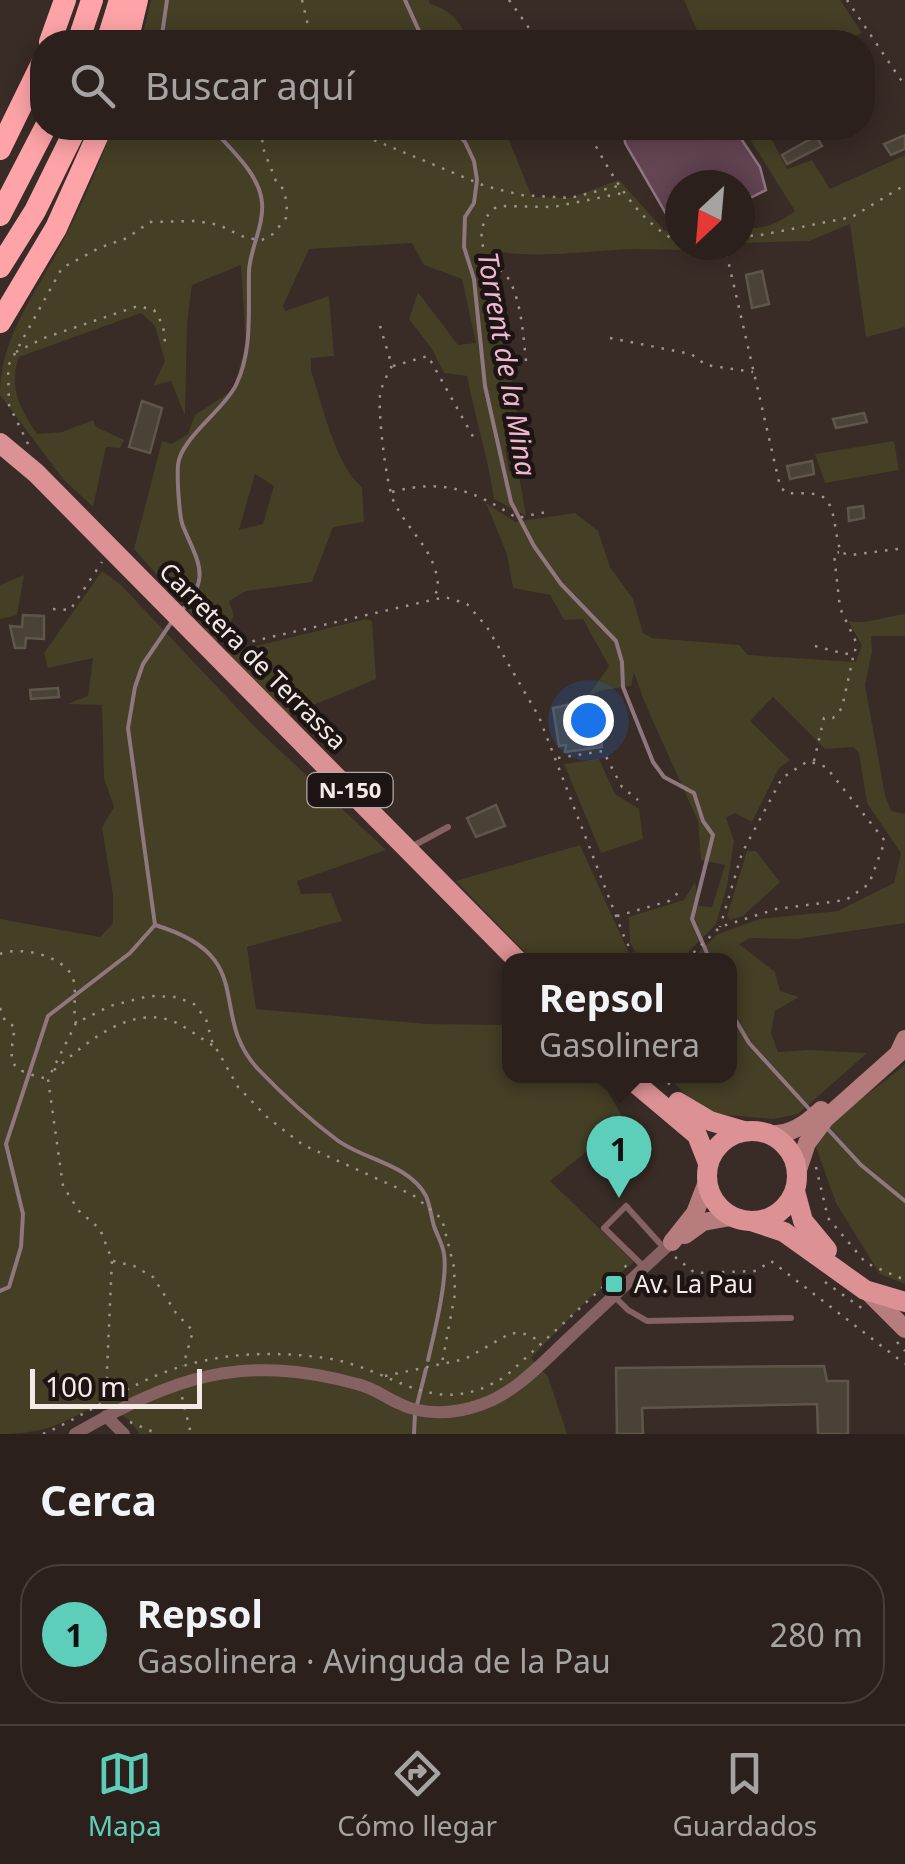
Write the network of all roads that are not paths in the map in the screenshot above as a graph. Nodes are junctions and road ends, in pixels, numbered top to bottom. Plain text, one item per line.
1 (54, 0) edge
2 (65, 0) edge
3 (92, 0) edge
4 (120, 0) edge
5 (138, 0) edge
6 (45, 30) edge
7 (54, 30) edge
8 (82, 30) edge
9 (111, 30) edge
10 (131, 30) edge
11 (30, 82) edge
12 (30, 88) edge
13 (26, 96) junction
14 (39, 140) edge
15 (70, 140) edge
16 (96, 140) edge
17 (0, 149) edge
18 (0, 215) edge
19 (0, 267) edge
20 (0, 322) edge
21 (0, 427) edge
22 (0, 443) edge
23 (32, 467) junction
24 (448, 827) dead end
25 (408, 849) junction
26 (510, 953) edge
27 (905, 1039) edge
28 (905, 1056) edge
29 (636, 1083) edge
30 (652, 1083) edge
31 (856, 1092) junction
32 (744, 1131) junction
33 (768, 1134) junction
34 (708, 1172) junction
35 (796, 1182) junction
36 (742, 1219) junction
37 (668, 1246) junction
38 (640, 1263) junction
39 (866, 1290) junction
40 (614, 1296) junction
41 (899, 1300) edge
42 (791, 1318) dead end
43 (899, 1333) edge
44 (112, 1408) junction
45 (75, 1434) edge
46 (124, 1434) edge

1 - 6 street
2 - 7 highway
3 - 8 highway
4 - 9 highway
5 - 10 highway
11 - 13 street
12 - 13 highway
13 - 17 highway
14 - 18 highway
15 - 19 highway
16 - 20 highway
21 - 23 main road, Carretera de Terrassa / N-150
22 - 23 main road, Carretera de Terrassa / N-150
23 - 25 main road, Carretera de Terrassa / N-150
24 - 25 lane
25 - 26 main road, Carretera de Terrassa / N-150
27 - 31 street
27 - 33 street
28 - 31 street
29 - 34 main road
30 - 32 main road
31 - 35 street
32 - 33 main road
32 - 34 main road
33 - 35 main road
34 - 36 main road
34 - 37 street
35 - 36 main road
35 - 41 main road
36 - 37 street
36 - 39 main road
37 - 38 street
37 - 38 lane
38 - 40 street
39 - 41 main road
39 - 43 street
40 - 42 lane
40 - 44 street
44 - 45 street
44 - 46 street

